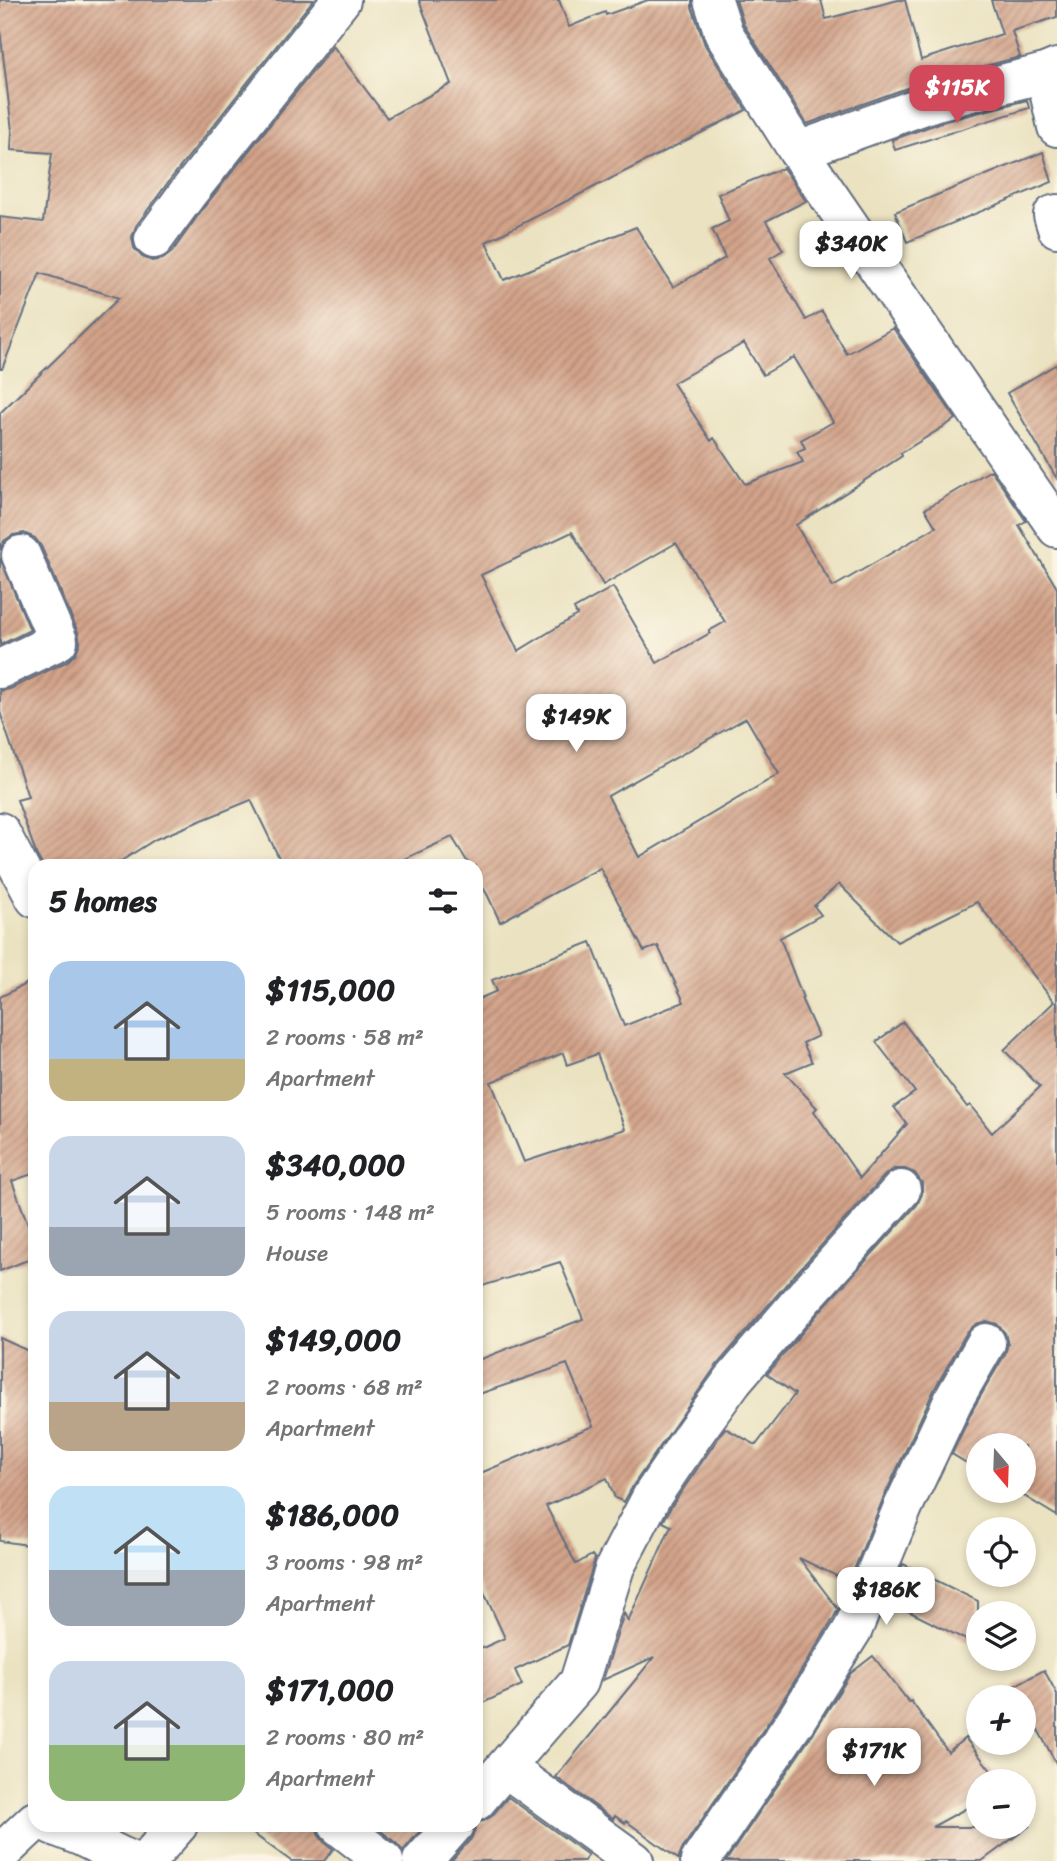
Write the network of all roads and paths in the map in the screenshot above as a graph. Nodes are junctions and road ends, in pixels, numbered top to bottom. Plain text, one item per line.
1 (341, 0) edge
2 (713, 0) edge
3 (1051, 71) edge
4 (1057, 127) edge
5 (798, 151) junction
6 (1057, 214) edge
7 (1057, 228) edge
8 (154, 239) dead end
9 (1057, 528) edge
10 (21, 555) dead end
11 (0, 669) edge
12 (0, 832) edge
13 (28, 885) edge
14 (901, 1190) dead end
15 (986, 1343) dead end
16 (506, 1768) junction
17 (483, 1793) edge
18 (28, 1828) edge
19 (70, 1832) edge
20 (172, 1832) edge
21 (347, 1832) edge
22 (448, 1832) edge
23 (0, 1854) edge
24 (131, 1861) edge
25 (146, 1861) edge
26 (384, 1861) edge
27 (422, 1861) edge
28 (634, 1861) edge
29 (700, 1861) edge

1 - 8 street
2 - 5 street
3 - 4 street
3 - 5 street
5 - 9 street
6 - 7 street
10 - 11 street
12 - 13 street
14 - 16 street
15 - 29 street
16 - 17 street
16 - 28 street
18 - 23 street
19 - 24 street
20 - 25 street
21 - 26 street
22 - 27 street

